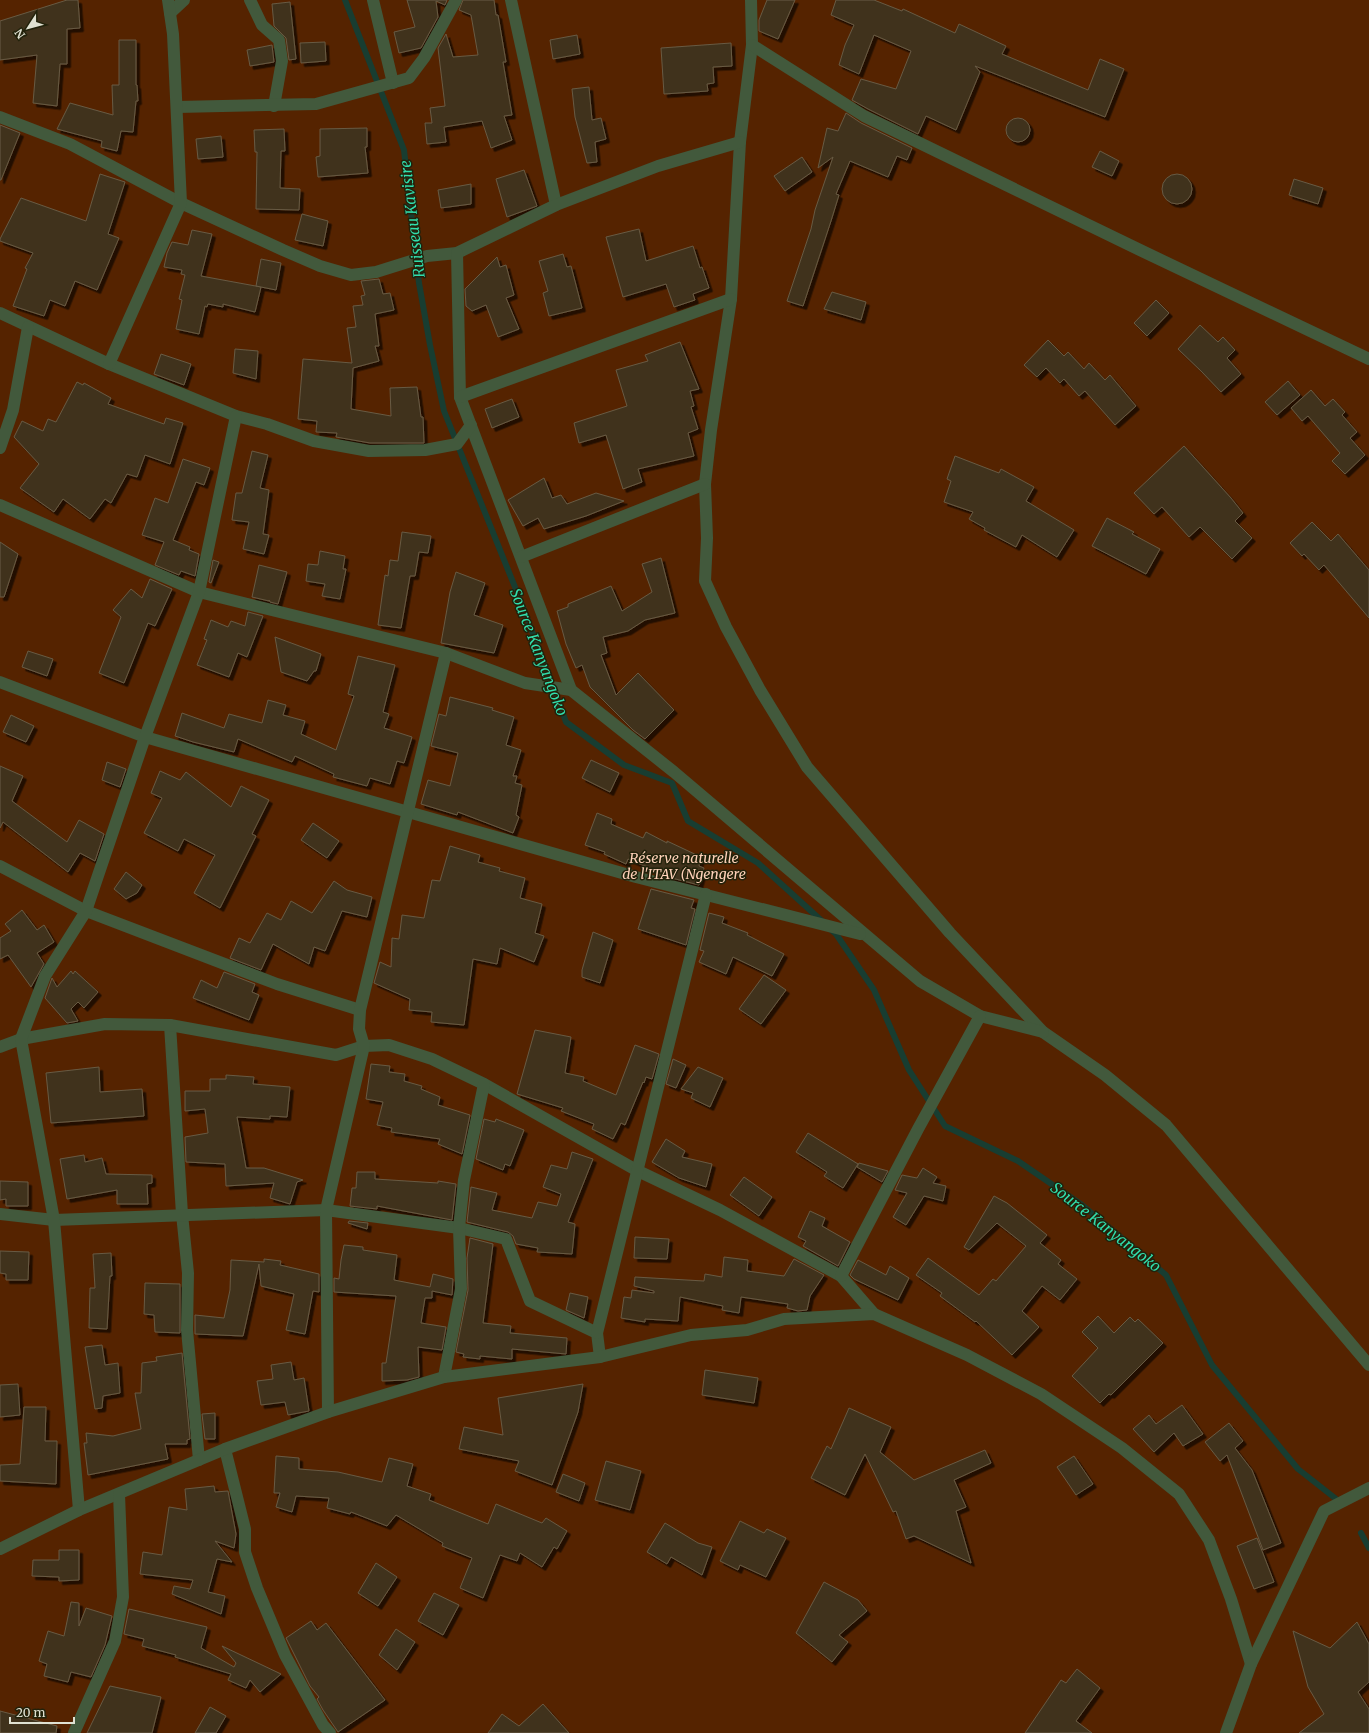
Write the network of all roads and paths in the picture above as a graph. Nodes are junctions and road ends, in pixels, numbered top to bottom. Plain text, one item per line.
1 (168, 0) edge
2 (184, 0) edge
3 (250, 0) edge
4 (373, 0) edge
5 (456, 0) edge
6 (511, 0) edge
7 (751, 0) edge
8 (170, 13) junction
9 (752, 45) junction
10 (393, 83) junction
11 (274, 106) junction
12 (177, 107) junction
13 (0, 117) edge
14 (740, 142) junction
15 (181, 203) junction
16 (556, 205) junction
17 (457, 252) junction
18 (731, 299) junction
19 (0, 313) edge
20 (28, 327) junction
21 (1369, 359) edge
22 (109, 364) junction
23 (460, 397) junction
24 (236, 416) junction
25 (471, 425) junction
26 (0, 448) edge
27 (705, 484) junction
28 (0, 505) edge
29 (521, 556) junction
30 (199, 592) junction
31 (446, 653) junction
32 (0, 682) edge
33 (571, 690) junction
34 (145, 737) junction
35 (407, 812) junction
36 (0, 866) edge
37 (706, 894) junction
38 (86, 910) junction
39 (863, 934) junction
40 (360, 1010) junction
41 (980, 1016) junction
42 (170, 1025) junction
43 (1043, 1032) junction
44 (21, 1039) junction
45 (364, 1046) junction
46 (0, 1047) edge
47 (484, 1084) junction
48 (638, 1171) junction
49 (326, 1210) junction
50 (0, 1214) edge
51 (182, 1214) junction
52 (54, 1220) junction
53 (459, 1228) junction
54 (840, 1276) junction
55 (874, 1314) junction
56 (597, 1333) junction
57 (600, 1356) junction
58 (1369, 1365) edge
59 (444, 1377) junction
60 (328, 1412) junction
61 (226, 1449) junction
62 (199, 1460) junction
63 (1369, 1488) edge
64 (119, 1494) junction
65 (79, 1510) junction
66 (0, 1549) edge
67 (1251, 1664) junction
68 (74, 1733) edge
69 (330, 1733) edge
70 (1226, 1733) edge

1 - 8 street
2 - 8 street
3 - 11 street
4 - 10 street
5 - 10 street
6 - 16 street
7 - 9 street
8 - 12 street
9 - 14 street
9 - 21 street
10 - 11 street
11 - 12 street
12 - 15 street
13 - 15 street
14 - 16 street
14 - 18 street
15 - 17 street
15 - 22 street
16 - 17 street
17 - 23 street
18 - 23 street
18 - 27 street
19 - 20 street
20 - 22 street
20 - 26 street
22 - 24 street
23 - 25 street
24 - 25 street
24 - 30 street
25 - 29 street
27 - 29 street
27 - 43 street
28 - 30 street
29 - 33 street
30 - 31 street
30 - 34 street
31 - 33 street
31 - 35 street
32 - 34 street
33 - 39 street
34 - 35 street
34 - 38 street
35 - 37 street
35 - 40 street
36 - 38 street
37 - 39 street
37 - 48 street
38 - 40 street
38 - 44 street
39 - 41 street
40 - 45 street
41 - 43 street
41 - 54 street
42 - 44 street
42 - 45 street
42 - 51 street
43 - 58 street
44 - 46 street
44 - 52 street
45 - 47 street
45 - 49 street
47 - 48 street
47 - 53 street
48 - 54 street
48 - 56 street
49 - 51 street
49 - 53 street
49 - 60 street
50 - 52 street
51 - 52 street
51 - 62 street
52 - 65 street
53 - 56 street
53 - 59 street
54 - 55 street
55 - 57 street
55 - 67 street
56 - 57 street
57 - 59 street
59 - 60 street
60 - 61 street
61 - 62 street
61 - 69 street
62 - 64 street
63 - 67 street
64 - 65 street
64 - 68 street
65 - 66 street
67 - 70 street

